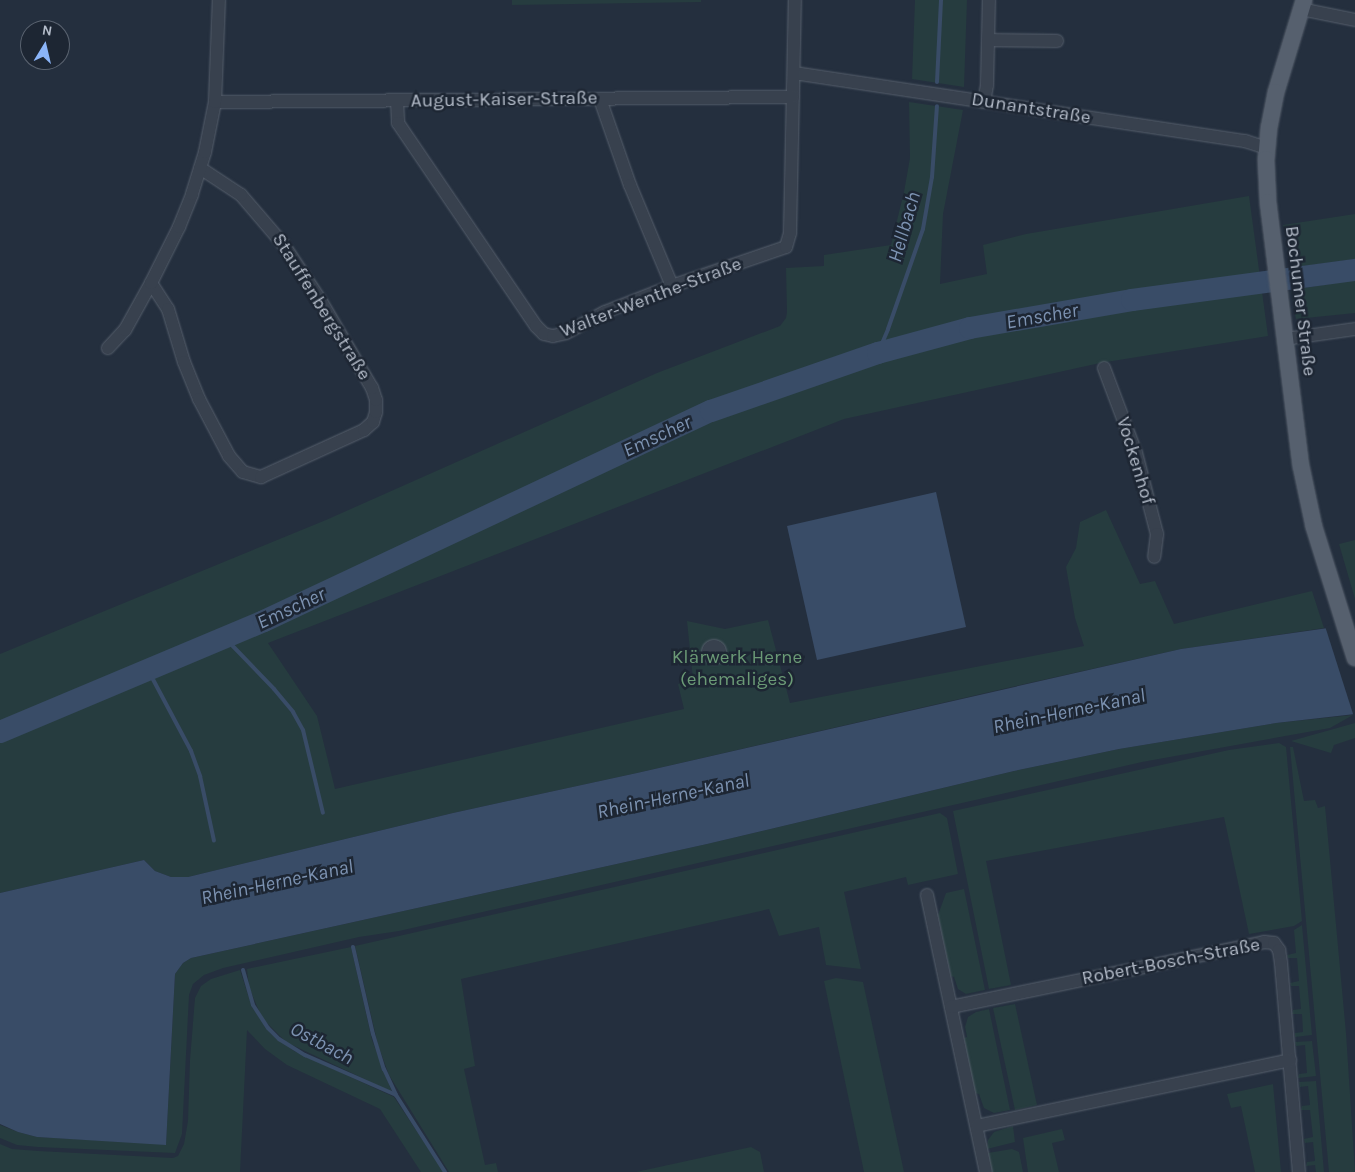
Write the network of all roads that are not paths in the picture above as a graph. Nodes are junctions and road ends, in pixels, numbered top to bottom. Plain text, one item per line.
1 (219, 0) edge
2 (795, 0) edge
3 (989, 0) edge
4 (1302, 5) edge
5 (1355, 20) edge
6 (988, 40) junction
7 (1057, 41) dead end
8 (794, 73) junction
9 (793, 97) junction
10 (600, 99) junction
11 (397, 101) junction
12 (215, 102) junction
13 (984, 102) junction
14 (1267, 148) junction
15 (200, 168) junction
16 (151, 284) junction
17 (672, 286) junction
18 (1355, 329) edge
19 (1286, 339) junction
20 (108, 348) dead end
21 (1104, 368) dead end
22 (1154, 556) dead end
23 (1355, 658) edge
24 (927, 895) dead end
25 (951, 1007) junction
26 (1290, 1060) junction
27 (977, 1126) junction
28 (986, 1172) edge
29 (1299, 1172) edge

1 - 12 street
2 - 8 street, Walter-Wenthe-Straße
3 - 6 street
4 - 5 street
4 - 14 main road, Bochumer Straße
6 - 7 street
6 - 13 street
8 - 9 street, Walter-Wenthe-Straße
8 - 13 street, Dunantstraße
9 - 10 street, August-Kaiser-Straße
9 - 17 street, Walter-Wenthe-Straße
10 - 11 street, August-Kaiser-Straße
10 - 17 street
11 - 12 street, August-Kaiser-Straße
11 - 17 street, Walter-Wenthe-Straße
12 - 15 street
13 - 14 street, Dunantstraße
14 - 19 main road, Bochumer Straße
15 - 16 street
15 - 16 street, Stauffenbergstraße
16 - 20 street
18 - 19 street
19 - 23 main road, Bochumer Straße
21 - 22 street, Vockenhof
24 - 25 street
25 - 26 street, Robert-Bosch-Straße
25 - 27 street
26 - 27 street
26 - 29 street, Robert-Bosch-Straße
27 - 28 street

